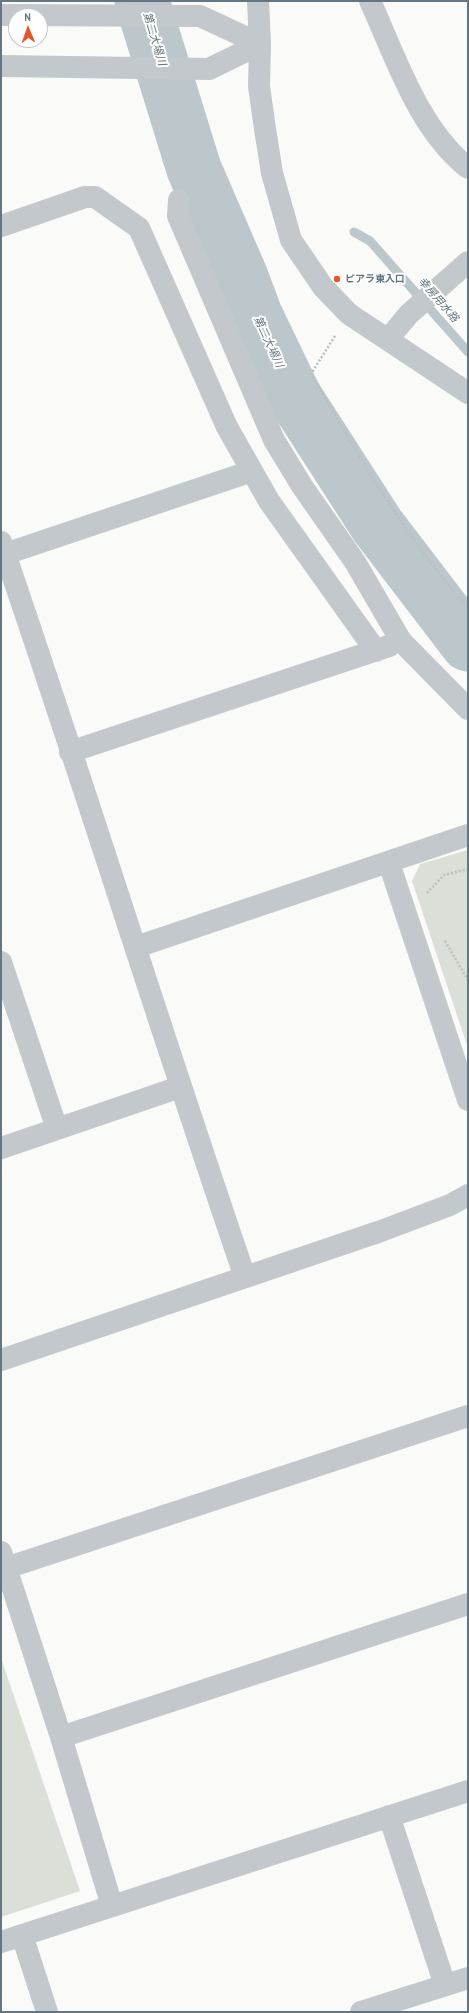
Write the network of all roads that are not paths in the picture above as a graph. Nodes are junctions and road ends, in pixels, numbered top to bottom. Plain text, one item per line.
1 (258, 1) edge
2 (370, 1) edge
3 (1, 15) edge
4 (260, 44) junction
5 (1, 66) edge
6 (468, 168) edge
7 (179, 200) dead end
8 (1, 226) edge
9 (468, 262) edge
10 (388, 339) junction
11 (468, 393) edge
12 (252, 471) junction
13 (3, 548) edge
14 (401, 641) junction
15 (376, 651) junction
16 (468, 709) edge
17 (70, 752) junction
18 (468, 835) edge
19 (389, 863) junction
20 (136, 947) junction
21 (1, 962) edge
22 (180, 1087) junction
23 (468, 1100) edge
24 (57, 1129) junction
25 (1, 1148) edge
26 (468, 1195) edge
27 (245, 1277) junction
28 (1, 1360) edge
29 (468, 1416) edge
30 (4, 1560) edge
31 (9, 1602) edge
32 (468, 1604) edge
33 (60, 1737) junction
34 (468, 1791) edge
35 (390, 1816) junction
36 (112, 1906) junction
37 (22, 1935) junction
38 (1, 1942) edge
39 (468, 1978) edge
40 (445, 1985) junction
41 (47, 2012) edge
42 (361, 2012) edge

1 - 4 street
2 - 6 street
3 - 4 street
4 - 5 street
4 - 10 street
7 - 14 street
8 - 12 street
9 - 10 street
10 - 11 street
12 - 13 street
12 - 15 street
13 - 17 street
14 - 15 street
14 - 16 street
15 - 17 street
17 - 20 street
18 - 19 street
19 - 20 street
19 - 23 street
20 - 22 street
21 - 24 street
22 - 24 street
22 - 27 street
24 - 25 street
26 - 27 street
27 - 28 street
29 - 30 street
30 - 31 street
31 - 33 street
32 - 33 street
33 - 36 street
34 - 35 street
35 - 36 street
35 - 40 street
36 - 37 street
37 - 38 street
37 - 41 street
39 - 40 street
40 - 42 street

